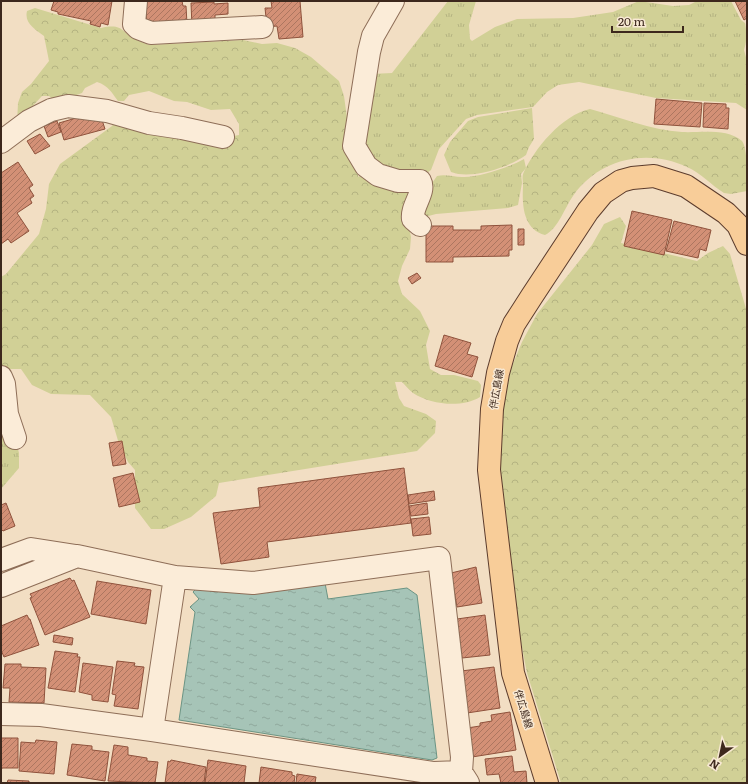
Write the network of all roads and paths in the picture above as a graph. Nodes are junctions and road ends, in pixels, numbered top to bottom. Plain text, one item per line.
1 (136, 1) edge
2 (392, 1) edge
3 (262, 27) dead end
4 (223, 137) dead end
5 (2, 142) edge
6 (420, 225) dead end
7 (747, 244) edge
8 (1, 377) edge
9 (15, 438) dead end
10 (77, 556) junction
11 (1, 560) edge
12 (175, 577) junction
13 (1, 586) edge
14 (1, 714) edge
15 (152, 730) junction
16 (465, 778) edge
17 (547, 783) edge

1 - 3 street
2 - 6 street
4 - 5 street
7 - 17 main road, 伴広島線
8 - 9 street
10 - 11 street
10 - 12 street
10 - 13 street
12 - 15 street
12 - 16 street
14 - 15 street
15 - 16 street

